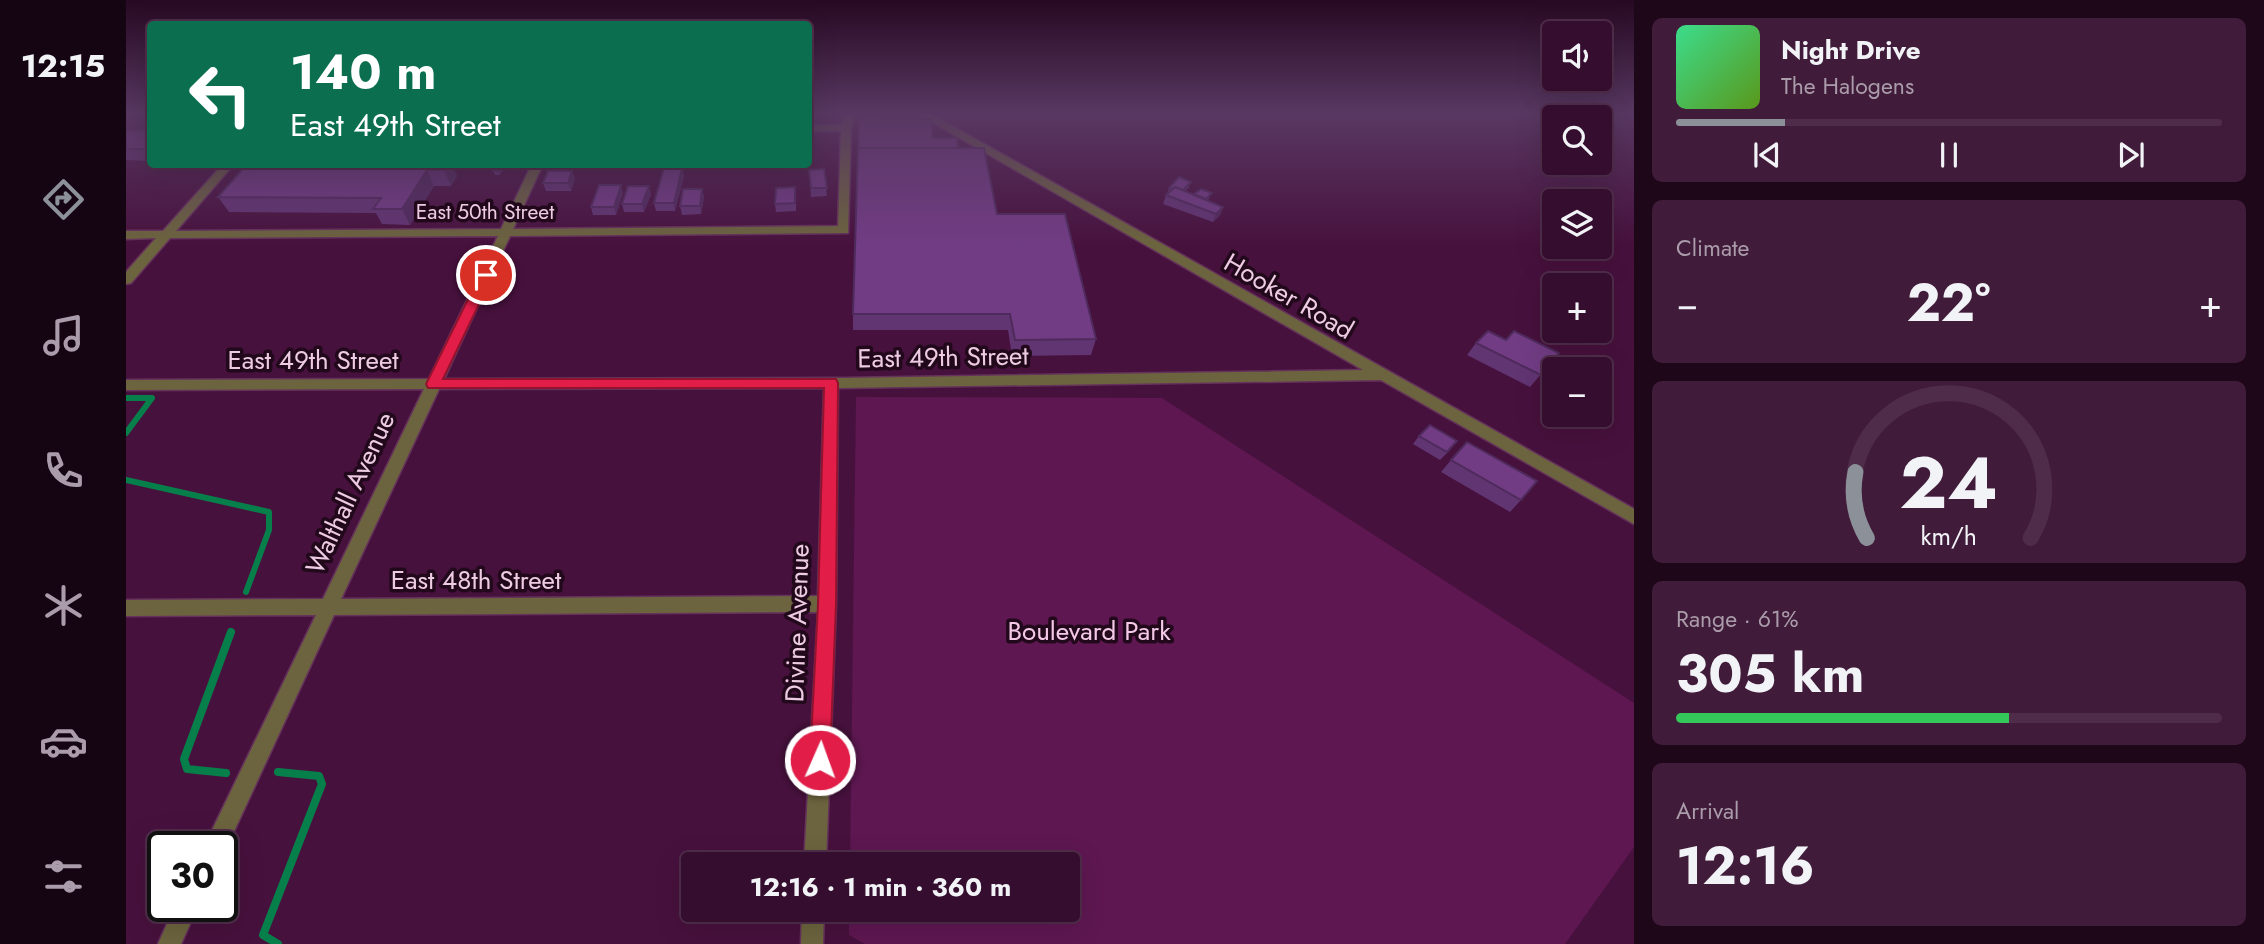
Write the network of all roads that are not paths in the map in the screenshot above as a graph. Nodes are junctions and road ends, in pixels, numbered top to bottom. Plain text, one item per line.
1 (846, 158) edge
2 (1000, 158) edge
3 (226, 168) edge
4 (536, 168) edge
5 (508, 231) junction
6 (126, 235) edge
7 (167, 235) junction
8 (126, 280) edge
9 (1382, 375) junction
10 (831, 383) junction
11 (126, 384) edge
12 (433, 384) junction
13 (1634, 517) edge
14 (827, 604) junction
15 (328, 607) junction
16 (126, 608) edge
17 (223, 831) edge
18 (816, 852) edge
19 (179, 922) edge
20 (813, 922) edge
21 (169, 944) edge
22 (812, 944) edge

1 - 5 street, East 50th Street
2 - 9 street, Hooker Road
3 - 7 street
4 - 5 street, Walthall Avenue
5 - 7 street, East 50th Street
5 - 12 street, Walthall Avenue
6 - 7 street, East 50th Street
7 - 8 street
9 - 10 street, East 49th Street
9 - 13 street, Hooker Road
10 - 12 street, East 49th Street
10 - 14 street, Divine Avenue
11 - 12 street, East 49th Street
12 - 15 street, Walthall Avenue
14 - 15 street, East 48th Street
14 - 18 street, Divine Avenue
15 - 16 street, East 48th Street
15 - 17 street, Walthall Avenue
19 - 21 street
20 - 22 street

